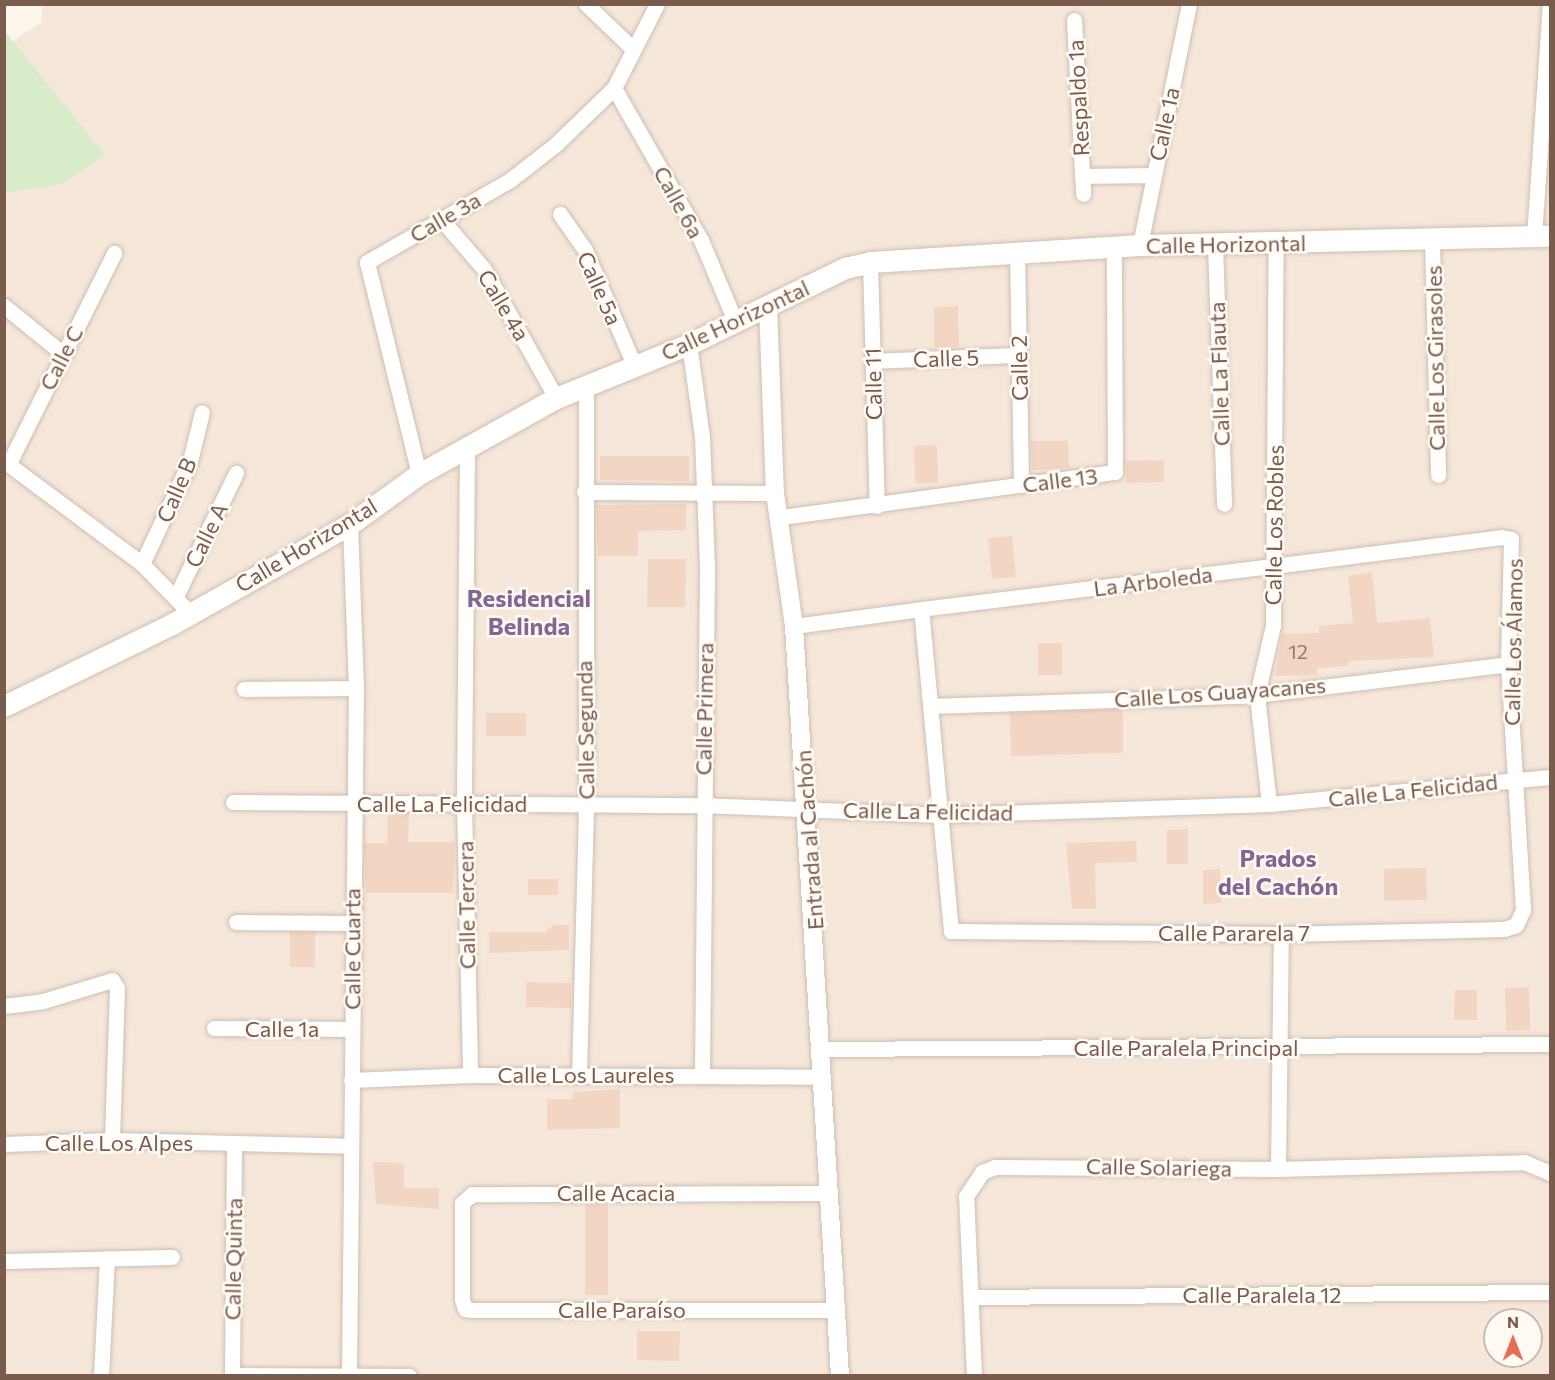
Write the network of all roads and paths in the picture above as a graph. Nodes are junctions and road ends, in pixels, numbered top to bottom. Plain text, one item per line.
1 (586, 4) edge
2 (657, 4) edge
3 (1189, 4) edge
4 (1550, 4) edge
5 (1074, 20) dead end
6 (632, 48) junction
7 (614, 88) junction
8 (1547, 109) edge
9 (1153, 175) junction
10 (1082, 176) junction
11 (1083, 194) dead end
12 (560, 214) dead end
13 (441, 219) junction
14 (1542, 236) edge
15 (1432, 240) junction
16 (1276, 243) junction
17 (1140, 244) junction
18 (1215, 244) junction
19 (1114, 246) junction
20 (1017, 252) junction
21 (114, 253) dead end
22 (870, 262) junction
23 (768, 305) junction
24 (4, 306) edge
25 (735, 321) junction
26 (689, 344) junction
27 (63, 354) junction
28 (1019, 355) junction
29 (873, 361) junction
30 (634, 365) junction
31 (586, 385) junction
32 (556, 398) junction
33 (202, 412) dead end
34 (467, 448) junction
35 (7, 462) edge
36 (236, 473) dead end
37 (419, 474) junction
38 (1438, 475) dead end
39 (1021, 485) junction
40 (584, 492) junction
41 (775, 493) junction
42 (704, 494) junction
43 (1224, 504) dead end
44 (877, 506) junction
45 (781, 517) junction
46 (350, 524) junction
47 (1511, 538) joint
48 (142, 564) junction
49 (1273, 566) junction
50 (176, 596) junction
51 (921, 609) junction
52 (190, 613) junction
53 (794, 626) junction
54 (1508, 663) junction
55 (356, 688) junction
56 (244, 689) dead end
57 (1257, 694) junction
58 (4, 706) edge
59 (930, 706) junction
60 (1551, 777) edge
61 (1515, 780) junction
62 (233, 802) dead end
63 (352, 803) junction
64 (464, 804) junction
65 (1269, 804) junction
66 (586, 805) junction
67 (702, 805) junction
68 (807, 808) junction
69 (940, 815) junction
70 (236, 922) dead end
71 (352, 923) junction
72 (1516, 925) joint
73 (1281, 934) junction
74 (4, 1006) edge
75 (213, 1028) dead end
76 (351, 1029) junction
77 (1551, 1044) edge
78 (1280, 1047) junction
79 (822, 1049) junction
80 (470, 1075) junction
81 (579, 1075) junction
82 (702, 1075) junction
83 (822, 1077) junction
84 (351, 1080) junction
85 (112, 1140) junction
86 (234, 1143) junction
87 (4, 1144) edge
88 (350, 1146) junction
89 (1278, 1169) junction
90 (1548, 1170) edge
91 (826, 1193) junction
92 (462, 1254) joint
93 (172, 1257) dead end
94 (106, 1258) junction
95 (4, 1261) edge
96 (1551, 1292) edge
97 (972, 1297) junction
98 (834, 1310) junction
99 (349, 1374) edge
100 (232, 1375) edge
101 (101, 1376) edge
102 (409, 1376) edge
103 (840, 1376) edge
104 (974, 1376) edge

1 - 6 street
2 - 6 street, Calle 3a
3 - 9 street, Calle 1a
4 - 8 street
5 - 10 street, Respaldo 1a
6 - 7 street, Calle 3a
7 - 13 street, Calle 3a
7 - 25 street, Calle 6a
8 - 14 street
9 - 10 street, Respaldo 1a
9 - 17 street, Calle 1a
10 - 11 street, Respaldo 1a
12 - 30 street, Calle 5a
13 - 32 street, Calle 4a
13 - 37 street, Calle 3a
14 - 15 main road, Calle Horizontal
15 - 16 main road, Calle Horizontal
15 - 38 street, Calle Los Girasoles
16 - 18 main road, Calle Horizontal
16 - 49 street, Calle Los Robles
17 - 18 main road, Calle Horizontal
17 - 19 main road, Calle Horizontal
18 - 43 street, Calle La Flauta
19 - 20 main road, Calle Horizontal
19 - 39 street, Calle 13
20 - 22 main road, Calle Horizontal
20 - 28 street, Calle 2
21 - 27 street, Calle C
22 - 23 main road, Calle Horizontal
22 - 29 street, Calle 11
23 - 25 main road, Calle Horizontal
23 - 41 street, Entrada al Cachón
24 - 27 street
25 - 26 main road, Calle Horizontal
26 - 30 main road, Calle Horizontal
26 - 42 street, Calle Primera
27 - 35 street, Calle C
28 - 29 street, Calle 5
28 - 39 street, Calle 2
29 - 44 street, Calle 11
30 - 31 main road, Calle Horizontal
31 - 32 main road, Calle Horizontal
31 - 40 street, Calle Segunda
32 - 34 main road, Calle Horizontal
33 - 48 street, Calle B
34 - 37 main road, Calle Horizontal
34 - 64 street, Calle Tercera
35 - 48 street
36 - 50 street, Calle A
37 - 46 main road, Calle Horizontal
39 - 44 street, Calle 13
40 - 42 street
40 - 66 street, Calle Segunda
41 - 42 street
41 - 45 street, Entrada al Cachón
42 - 67 street, Calle Primera
44 - 45 street, Calle 13
45 - 53 street, Entrada al Cachón
46 - 52 main road, Calle Horizontal
46 - 55 street, Calle Cuarta
47 - 49 street, La Arboleda
47 - 54 street, Calle Los Álamos
48 - 50 street
49 - 51 street, La Arboleda
49 - 57 street, Calle Los Robles
50 - 52 street
51 - 53 street, La Arboleda
51 - 59 street
52 - 58 main road, Calle Horizontal
53 - 68 street, Entrada al Cachón
54 - 57 street, Calle Los Guayacanes
54 - 61 street, Calle Los Álamos
55 - 56 street
55 - 63 street, Calle Cuarta
57 - 59 street, Calle Los Guayacanes
57 - 65 street, Calle Los Robles
59 - 69 street
60 - 61 street, Calle La Felicidad
61 - 65 street, Calle La Felicidad
61 - 72 street, Calle Los Álamos
62 - 63 street, Calle La Felicidad
63 - 64 street, Calle La Felicidad
63 - 71 street, Calle Cuarta
64 - 66 street, Calle La Felicidad
64 - 80 street, Calle Tercera
65 - 69 street, Calle La Felicidad
66 - 67 street, Calle La Felicidad
66 - 81 street, Calle Segunda
67 - 68 street, Calle La Felicidad
67 - 82 street, Calle Primera
68 - 69 street, Calle La Felicidad
68 - 79 street, Entrada al Cachón
69 - 73 street, Calle Pararela 7
70 - 71 street
71 - 76 street, Calle Cuarta
72 - 73 street, Calle Pararela 7
73 - 78 street
74 - 85 street
75 - 76 street, Calle 1a
76 - 84 street, Calle Cuarta
77 - 78 street, Calle Paralela Principal
78 - 79 street, Calle Paralela Principal
78 - 89 street
79 - 83 street, Entrada al Cachón
80 - 81 street, Calle Los Laureles
80 - 84 street, Calle Los Laureles
81 - 82 street, Calle Los Laureles
82 - 83 street, Calle Los Laureles
83 - 91 street, Entrada al Cachón
84 - 88 street, Calle Cuarta
85 - 86 street, Calle Los Alpes
85 - 87 street, Calle Los Alpes
86 - 88 street, Calle Los Alpes
86 - 100 street, Calle Quinta
88 - 99 street, Calle Cuarta
89 - 90 street, Calle Solariega
89 - 97 street, Calle Solariega
91 - 92 street, Calle Acacia
91 - 98 street, Entrada al Cachón
92 - 98 street, Calle Paraíso
93 - 94 street
94 - 95 street
94 - 101 street
96 - 97 street, Calle Paralela 12
97 - 104 street, Calle Solariega
98 - 103 street, Entrada al Cachón
99 - 100 street
99 - 102 street

